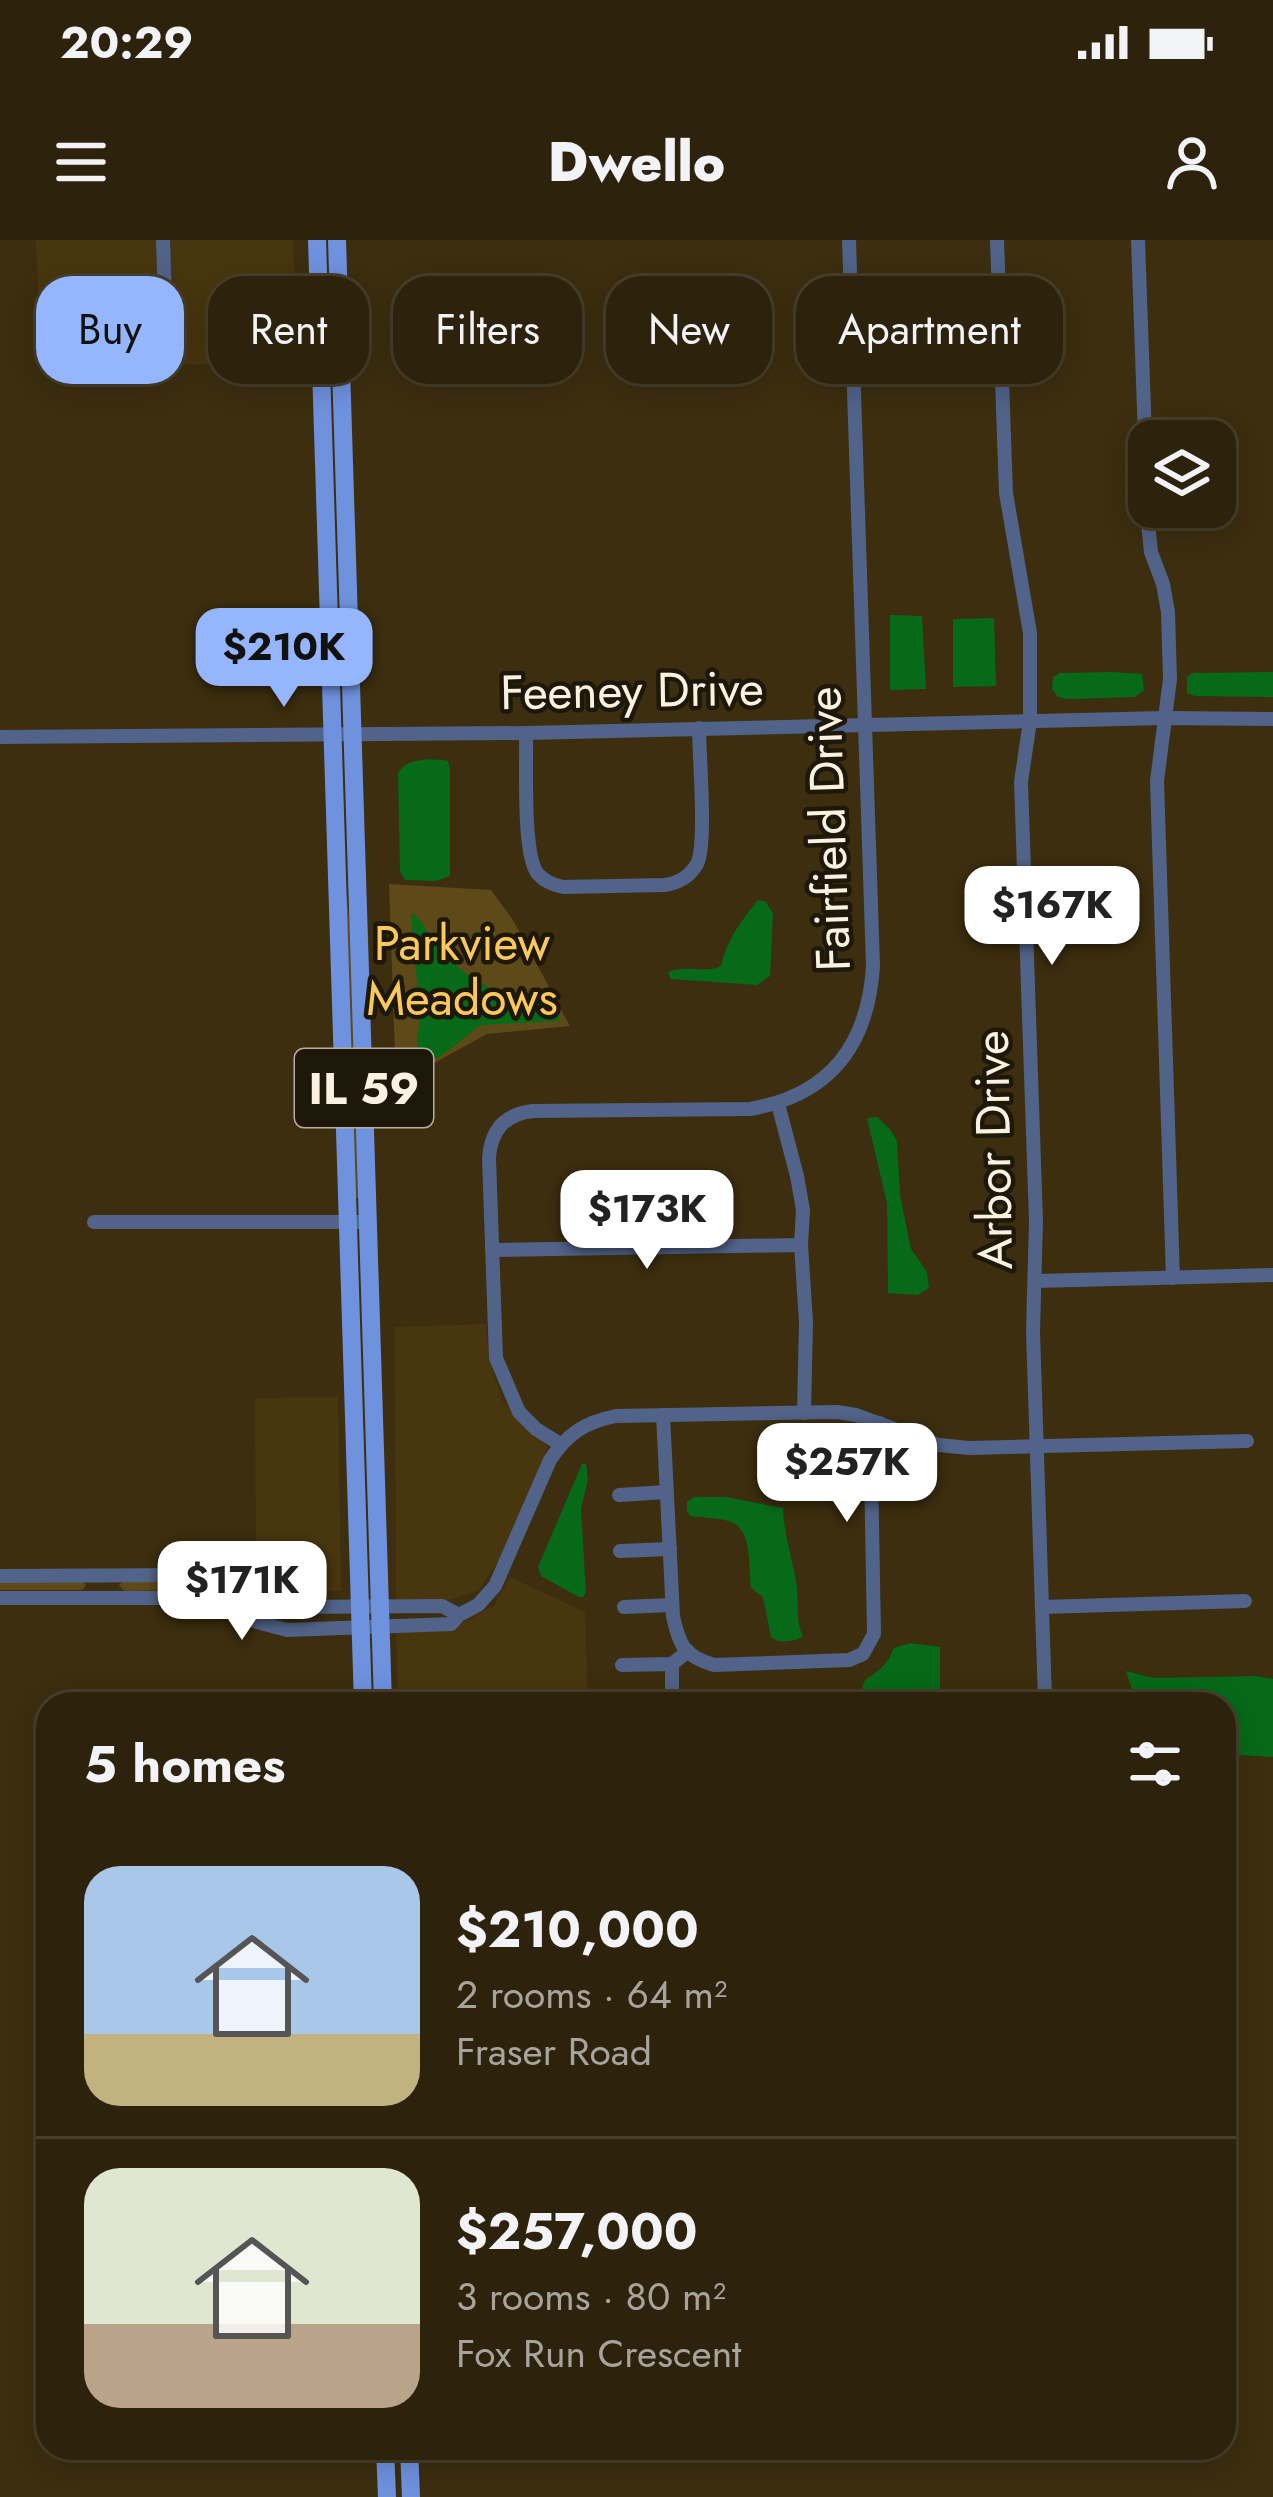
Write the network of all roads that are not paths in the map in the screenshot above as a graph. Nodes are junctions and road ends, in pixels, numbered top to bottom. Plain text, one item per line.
1 (163, 240) edge
2 (317, 240) edge
3 (337, 240) edge
4 (849, 240) edge
5 (998, 240) edge
6 (1138, 240) edge
7 (164, 276) edge
8 (1165, 718) junction
9 (1273, 719) edge
10 (1030, 721) junction
11 (865, 725) junction
12 (699, 728) junction
13 (526, 733) junction
14 (342, 734) junction
15 (0, 737) edge
16 (778, 1104) junction
17 (94, 1222) dead end
18 (358, 1222) junction
19 (801, 1245) junction
20 (492, 1250) junction
21 (1273, 1276) edge
22 (1173, 1278) junction
23 (1036, 1281) junction
24 (805, 1413) junction
25 (664, 1415) junction
26 (880, 1423) junction
27 (1246, 1441) dead end
28 (560, 1444) junction
29 (1036, 1446) junction
30 (666, 1492) junction
31 (619, 1495) dead end
32 (670, 1549) junction
33 (620, 1551) dead end
34 (104, 1575) junction
35 (0, 1576) edge
36 (0, 1598) edge
37 (103, 1598) junction
38 (1245, 1601) dead end
39 (672, 1605) junction
40 (370, 1606) junction
41 (624, 1607) dead end
42 (1042, 1607) junction
43 (459, 1615) junction
44 (370, 1629) junction
45 (688, 1651) junction
46 (672, 1664) junction
47 (622, 1665) dead end
48 (364, 1692) edge
49 (381, 1692) edge
50 (672, 1692) edge
51 (1046, 1692) edge
52 (385, 2460) edge
53 (409, 2460) edge
54 (387, 2497) edge
55 (411, 2497) edge

1 - 7 street
2 - 14 main road, IL 59
3 - 14 main road, IL 59
4 - 11 street, Fairfield Drive
5 - 10 street, Arbor Drive
6 - 8 street
8 - 9 street, Feeney Drive
8 - 10 street, Feeney Drive
8 - 22 street
10 - 11 street, Feeney Drive
10 - 23 street, Arbor Drive
11 - 12 street, Feeney Drive
11 - 16 street, Fairfield Drive
12 - 13 street, Feeney Drive
12 - 13 street
13 - 14 street, Feeney Drive
14 - 15 street, Feeney Drive
14 - 18 main road, IL 59
16 - 19 street
16 - 20 street, Fairfield Drive
17 - 18 street
18 - 40 main road, IL 59
19 - 20 street
19 - 24 street
20 - 28 street, Fairfield Drive
21 - 22 street
22 - 23 street
23 - 29 street, Arbor Drive
24 - 25 street
24 - 26 street
25 - 28 street
25 - 30 street
26 - 29 street
26 - 45 street
27 - 29 street
28 - 43 street
29 - 42 street, Arbor Drive
30 - 31 street
30 - 32 street
32 - 33 street
32 - 39 street
34 - 35 street
34 - 37 street
34 - 40 street
36 - 37 street
37 - 44 street
38 - 42 street
39 - 41 street
39 - 45 street
40 - 43 street
40 - 44 main road, IL 59
42 - 51 street, Arbor Drive
43 - 44 street
44 - 48 main road, IL 59
44 - 49 main road, IL 59
45 - 46 street
46 - 47 street
46 - 50 street
52 - 54 main road
53 - 55 main road

